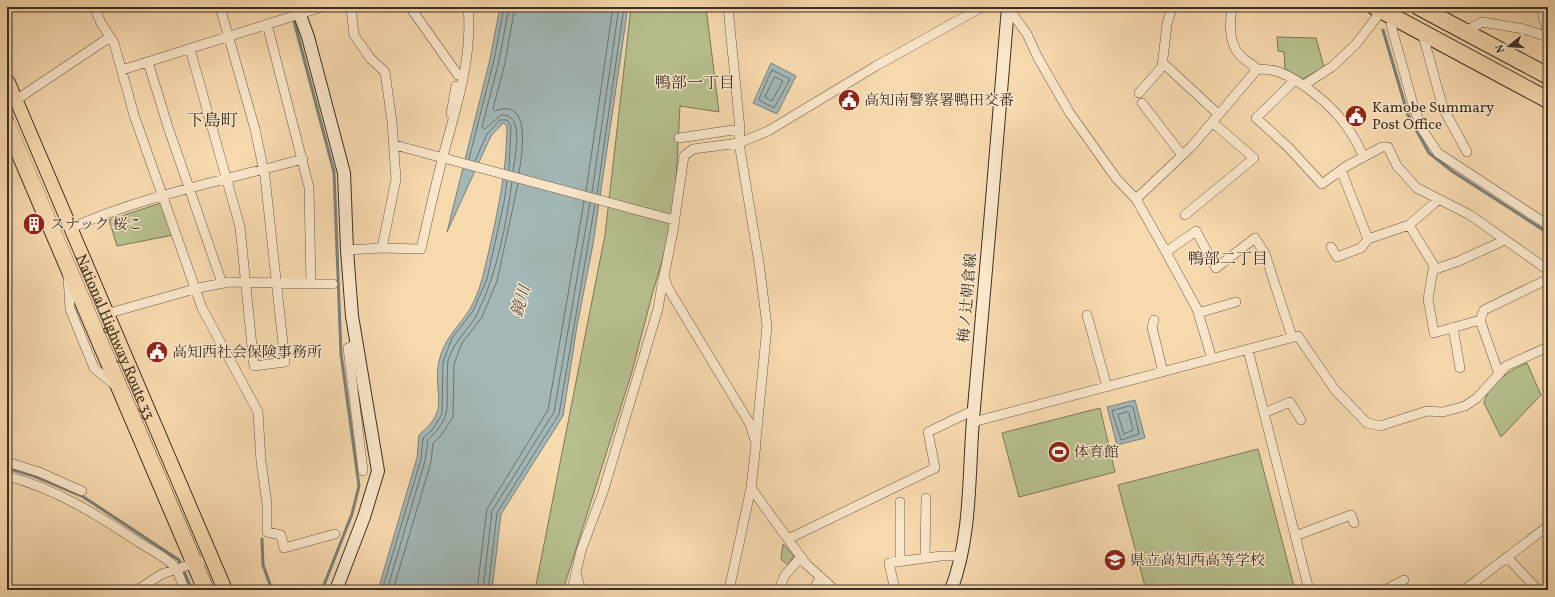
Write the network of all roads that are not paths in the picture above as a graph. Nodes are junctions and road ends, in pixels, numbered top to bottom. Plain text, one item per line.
1 (94, 7) edge
2 (220, 7) edge
3 (322, 7) edge
4 (351, 7) edge
5 (410, 7) edge
6 (468, 7) edge
7 (728, 7) edge
8 (982, 7) edge
9 (1172, 7) edge
10 (1232, 7) edge
11 (1419, 7) edge
12 (1540, 7) edge
13 (1008, 8) edge
14 (1378, 9) edge
15 (298, 12) edge
16 (267, 24) junction
17 (1391, 25) dead end
18 (1422, 32) junction
19 (1465, 32) junction
20 (230, 36) junction
21 (1548, 36) edge
22 (110, 37) junction
23 (190, 49) junction
24 (148, 62) junction
25 (465, 63) junction
26 (1163, 63) junction
27 (1254, 69) junction
28 (122, 70) junction
29 (458, 75) junction
30 (1548, 76) edge
31 (1295, 80) junction
32 (7, 83) edge
33 (1304, 85) junction
34 (1139, 93) dead end
35 (1548, 100) edge
36 (11, 103) edge
37 (1142, 103) dead end
38 (1218, 114) junction
39 (1212, 122) junction
40 (7, 124) edge
41 (740, 129) junction
42 (449, 134) junction
43 (679, 138) dead end
44 (739, 143) junction
45 (394, 145) junction
46 (1467, 152) dead end
47 (1182, 155) junction
48 (443, 157) junction
49 (1364, 157) junction
50 (303, 159) junction
51 (264, 170) junction
52 (1340, 170) junction
53 (227, 180) junction
54 (189, 190) junction
55 (163, 197) junction
56 (1136, 198) junction
57 (1439, 199) junction
58 (1186, 214) dead end
59 (674, 220) junction
60 (1409, 225) junction
61 (1548, 225) edge
62 (69, 228) junction
63 (1368, 239) junction
64 (1505, 240) junction
65 (1331, 247) dead end
66 (382, 248) junction
67 (347, 250) junction
68 (1166, 252) junction
69 (1436, 269) junction
70 (1548, 270) edge
71 (664, 276) junction
72 (1548, 279) edge
73 (246, 282) junction
74 (222, 283) junction
75 (276, 284) junction
76 (311, 284) junction
77 (333, 284) dead end
78 (196, 289) junction
79 (1236, 302) dead end
80 (1198, 313) junction
81 (106, 314) junction
82 (1087, 315) dead end
83 (1154, 320) dead end
84 (1480, 320) junction
85 (1453, 327) junction
86 (1292, 338) junction
87 (356, 344) junction
88 (1548, 347) edge
89 (1248, 350) junction
90 (1212, 359) junction
91 (1460, 368) dead end
92 (1163, 372) junction
93 (1499, 374) junction
94 (1107, 387) junction
95 (974, 410) junction
96 (1264, 413) junction
97 (1301, 420) dead end
98 (973, 422) junction
99 (756, 444) junction
100 (7, 462) edge
101 (363, 471) dead end
102 (7, 476) edge
103 (751, 488) junction
104 (79, 497) junction
105 (926, 498) dead end
106 (900, 502) dead end
107 (1354, 523) dead end
108 (1548, 527) edge
109 (335, 534) dead end
110 (1295, 536) junction
111 (788, 539) junction
112 (960, 556) junction
113 (1507, 556) junction
114 (801, 557) junction
115 (210, 558) junction
116 (925, 558) junction
117 (900, 562) junction
118 (183, 567) junction
119 (576, 571) junction
120 (821, 578) junction
121 (1404, 580) dead end
122 (137, 590) edge
123 (185, 590) edge
124 (206, 590) edge
125 (224, 590) edge
126 (336, 590) edge
127 (572, 590) edge
128 (581, 590) edge
129 (729, 590) edge
130 (779, 590) edge
131 (813, 590) edge
132 (835, 590) edge
133 (895, 590) edge
134 (951, 590) edge
135 (1309, 590) edge
136 (1386, 590) edge
137 (1464, 590) edge
138 (1538, 590) edge

1 - 22 street
2 - 20 street
3 - 15 street
4 - 45 street
5 - 29 street
6 - 25 street
7 - 41 street
8 - 44 street
9 - 26 street
10 - 27 street
11 - 19 highway
12 - 21 street
13 - 56 street
13 - 95 street, 梅ノ辻朝倉線
14 - 18 highway
14 - 33 street
15 - 16 street
15 - 67 street
16 - 20 street
16 - 50 street
17 - 61 street
18 - 35 highway
18 - 46 street
19 - 21 street
19 - 30 highway
20 - 23 street
20 - 51 street
22 - 28 street
22 - 36 street
23 - 24 street
23 - 53 street
24 - 28 street
24 - 54 street
25 - 29 street
25 - 42 street
26 - 34 street
26 - 38 street
27 - 31 street
27 - 38 street
28 - 55 street
29 - 42 street
31 - 33 street
31 - 52 street
32 - 36 highway, National Highway Route 33
33 - 49 street
36 - 62 highway, National Highway Route 33
37 - 47 street
38 - 39 street
39 - 47 street
39 - 58 street
40 - 118 highway, National Highway Route 33
41 - 43 street
41 - 44 street
42 - 48 street
44 - 59 street
44 - 99 street
45 - 48 street
45 - 66 street
47 - 56 street
48 - 59 street
48 - 66 street
49 - 52 street
49 - 57 street
50 - 51 street
50 - 76 street
51 - 53 street
51 - 75 street
52 - 63 street
53 - 54 street
53 - 73 street
54 - 55 street
54 - 74 street
55 - 62 street
55 - 78 street
56 - 68 street
57 - 60 street
57 - 64 street
59 - 71 street
60 - 63 street
60 - 69 street
62 - 81 highway, National Highway Route 33
63 - 65 street
64 - 69 street
64 - 70 street
66 - 67 street
67 - 87 street
68 - 80 street
68 - 86 street
69 - 85 street
71 - 99 street
71 - 119 street
72 - 84 street
73 - 74 street
73 - 75 street
73 - 75 street
74 - 78 street
75 - 76 street
76 - 77 street
78 - 81 street
78 - 109 street
79 - 80 street
80 - 90 street
81 - 115 highway, National Highway Route 33
82 - 94 street
83 - 92 street
84 - 85 street
84 - 93 street
85 - 91 street
86 - 89 street
86 - 93 street
87 - 101 street
87 - 126 street
88 - 93 street
89 - 90 street
89 - 96 street
90 - 92 street
92 - 94 street
94 - 98 street
95 - 98 street, 梅ノ辻朝倉線
95 - 111 street
96 - 97 street
96 - 110 street
98 - 112 street, 梅ノ辻朝倉線
99 - 103 street
100 - 104 street
102 - 104 street
103 - 111 street
103 - 129 street
104 - 118 street
105 - 116 street
106 - 117 street
107 - 110 street
108 - 113 street
110 - 135 street
111 - 114 street
112 - 116 street
112 - 134 street, 梅ノ辻朝倉線
113 - 137 street
113 - 138 street
114 - 120 street
114 - 130 street
115 - 118 street
115 - 125 highway, National Highway Route 33
116 - 117 street
117 - 133 street
118 - 122 street
118 - 123 street
118 - 124 highway, National Highway Route 33
119 - 127 street
119 - 128 street
120 - 131 street
120 - 132 street
121 - 136 street

